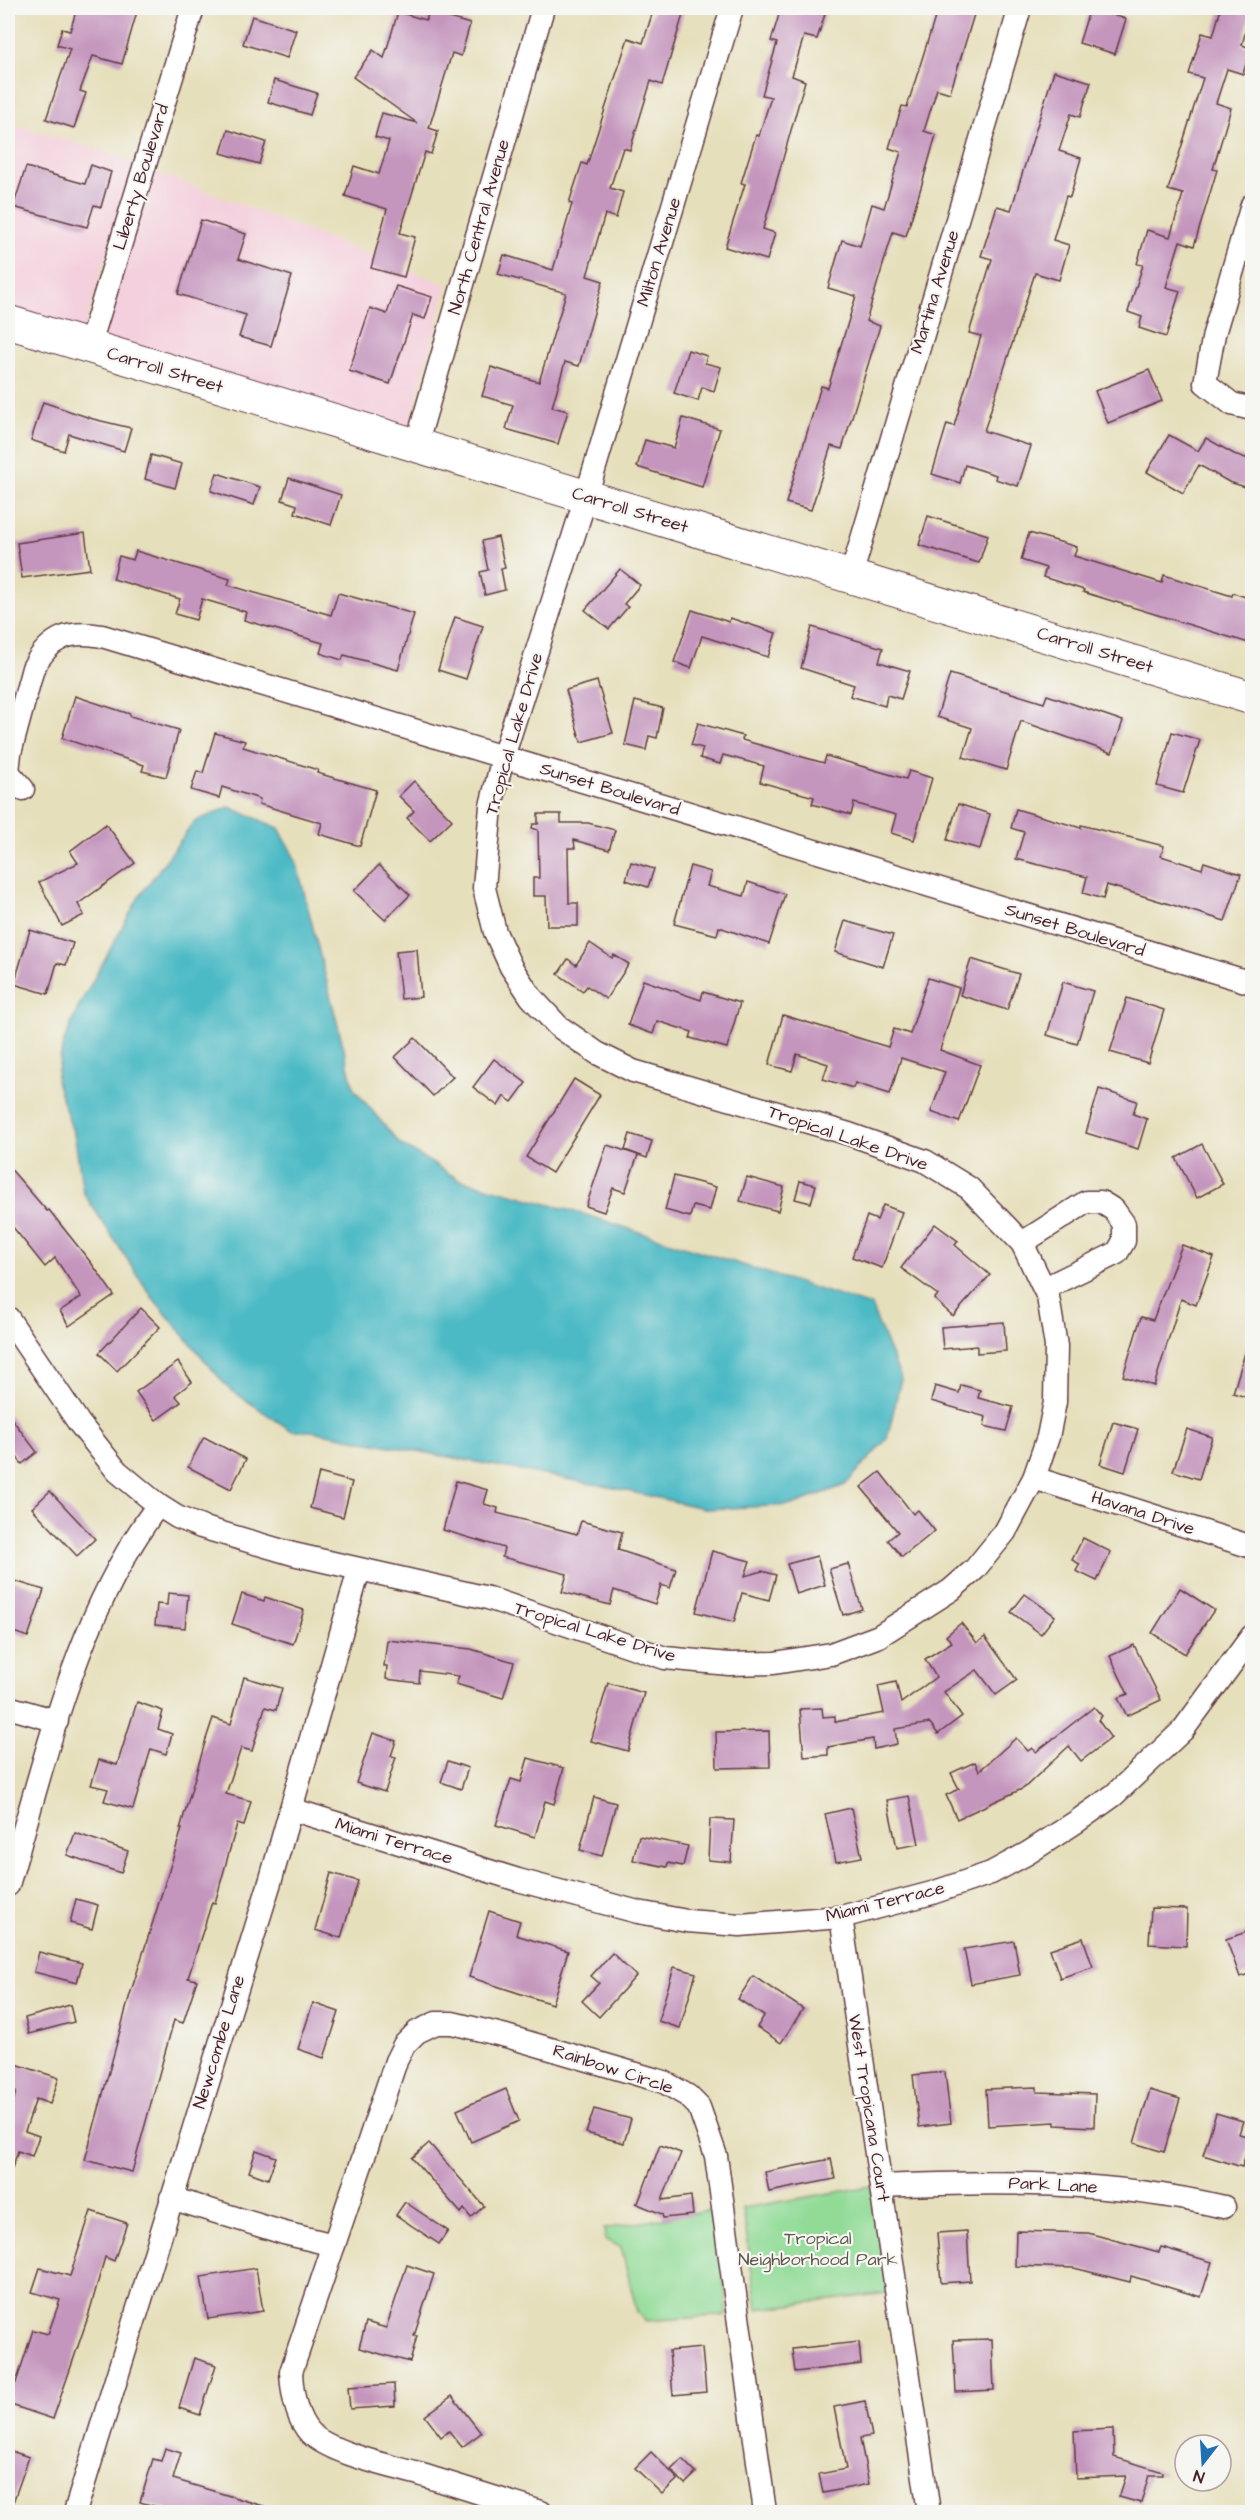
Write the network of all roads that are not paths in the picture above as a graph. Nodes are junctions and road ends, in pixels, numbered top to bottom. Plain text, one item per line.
1 (193, 8) edge
2 (543, 8) edge
3 (732, 8) edge
4 (1020, 8) edge
5 (1252, 205) edge
6 (8, 322) edge
7 (89, 347) junction
8 (1252, 410) edge
9 (416, 446) junction
10 (585, 496) junction
11 (851, 576) junction
12 (1252, 698) edge
13 (503, 757) junction
14 (23, 789) dead end
15 (1252, 983) edge
16 (1022, 1243) junction
17 (1045, 1288) junction
18 (8, 1318) edge
19 (1034, 1478) junction
20 (158, 1505) junction
21 (1252, 1547) edge
22 (359, 1570) junction
23 (1252, 1636) edge
24 (8, 1707) edge
25 (57, 1721) junction
26 (291, 1809) junction
27 (8, 1885) edge
28 (841, 1917) junction
29 (881, 2186) junction
30 (171, 2198) junction
31 (1224, 2206) dead end
32 (334, 2245) junction
33 (75, 2512) edge
34 (541, 2512) edge
35 (765, 2512) edge
36 (929, 2512) edge

1 - 7 street, Liberty Boulevard
2 - 9 street, North Central Avenue
3 - 10 street, Milton Avenue
4 - 11 street, Martina Avenue
5 - 8 street
6 - 7 main road, Carroll Street
7 - 9 main road, Carroll Street
9 - 10 main road, Carroll Street
10 - 11 main road, Carroll Street
10 - 13 street, Tropical Lake Drive
11 - 12 main road, Carroll Street
13 - 14 street, Sunset Boulevard
13 - 15 street, Sunset Boulevard
13 - 16 street, Tropical Lake Drive
16 - 17 street, Tropical Lake Drive
16 - 17 street
17 - 19 street, Tropical Lake Drive
18 - 20 street, Tropical Lake Drive
19 - 21 street, Havana Drive
19 - 22 street, Tropical Lake Drive
20 - 22 street, Tropical Lake Drive
20 - 25 street
22 - 26 street, Newcombe Lane
23 - 28 street, Miami Terrace
24 - 25 street
25 - 27 street
26 - 28 street, Miami Terrace
26 - 30 street, Newcombe Lane
28 - 29 street, West Tropicana Court
29 - 31 street, Park Lane
29 - 36 street, West Tropicana Court
30 - 32 street
30 - 33 street, Newcombe Lane
32 - 34 street, Rainbow Circle
32 - 35 street, Rainbow Circle

